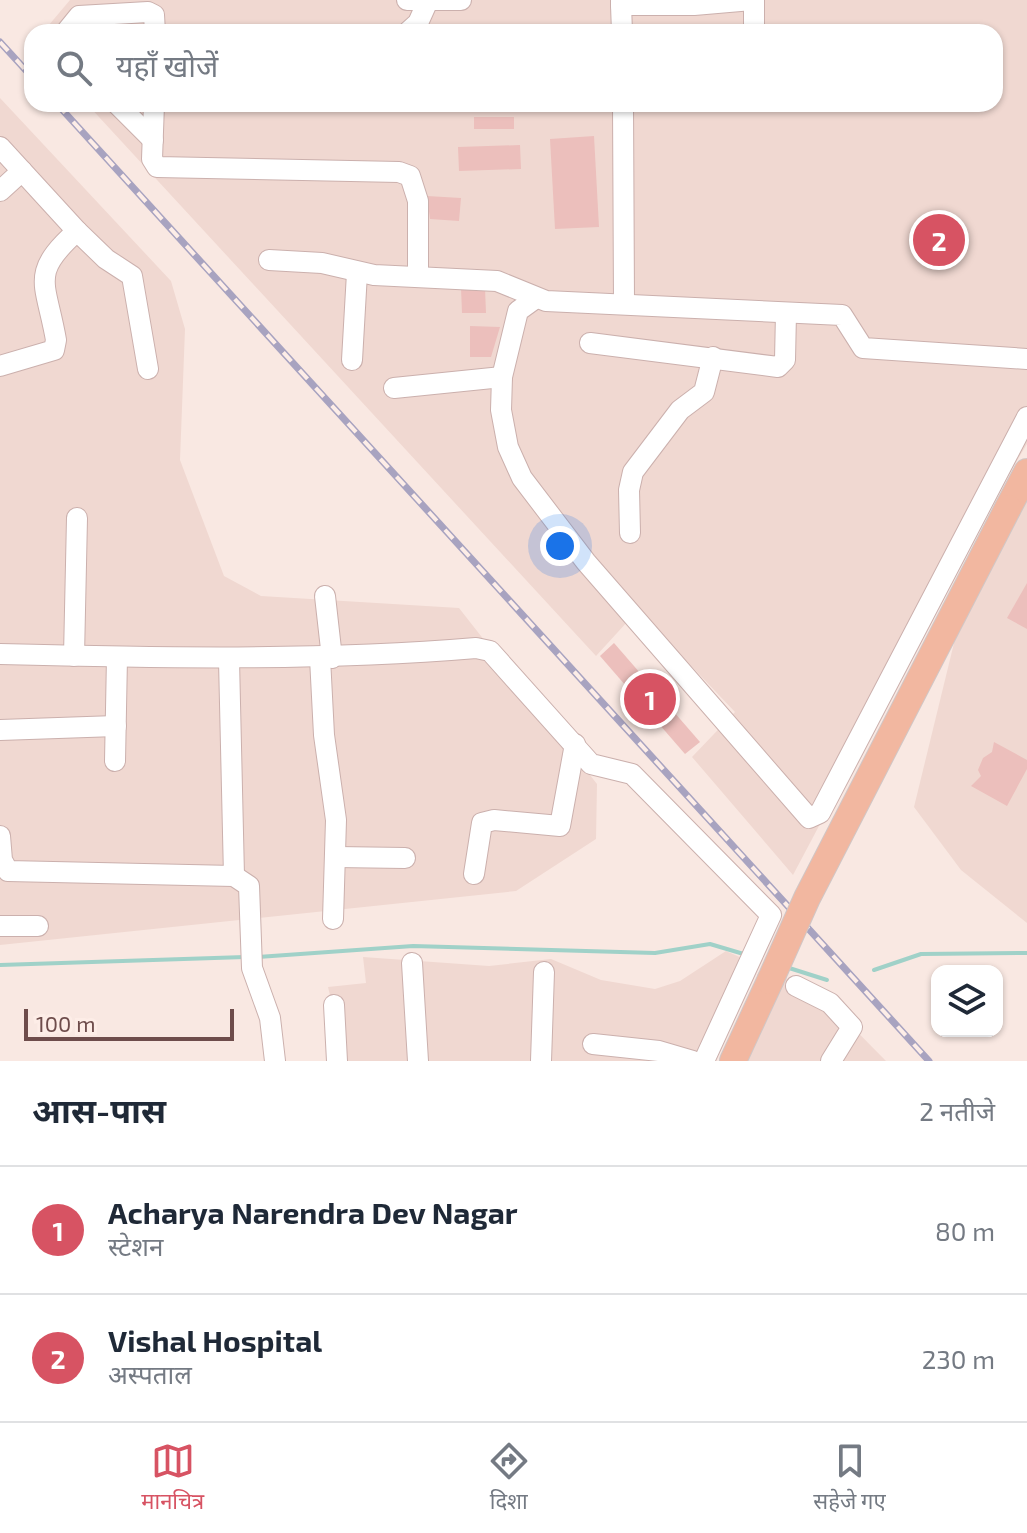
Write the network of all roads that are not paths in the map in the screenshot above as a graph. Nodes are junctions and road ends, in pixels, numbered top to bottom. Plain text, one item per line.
1 (461, 0) edge
2 (753, 0) edge
3 (417, 1) edge
4 (621, 3) edge
5 (72, 16) edge
6 (155, 24) edge
7 (417, 24) edge
8 (622, 24) edge
9 (754, 24) edge
10 (125, 112) edge
11 (154, 112) edge
12 (623, 112) edge
13 (153, 140) junction
14 (0, 147) edge
15 (22, 171) junction
16 (0, 191) edge
17 (77, 231) junction
18 (269, 260) dead end
19 (357, 273) junction
20 (418, 277) junction
21 (536, 298) junction
22 (624, 302) junction
23 (786, 313) junction
24 (590, 343) dead end
25 (713, 357) junction
26 (1027, 359) edge
27 (352, 360) dead end
28 (0, 366) edge
29 (148, 369) dead end
30 (502, 377) junction
31 (394, 388) dead end
32 (1027, 417) edge
33 (1027, 472) edge
34 (77, 518) dead end
35 (630, 533) dead end
36 (325, 596) dead end
37 (0, 654) edge
38 (74, 656) junction
39 (117, 657) junction
40 (326, 658) junction
41 (229, 660) junction
42 (116, 726) junction
43 (0, 730) edge
44 (575, 744) junction
45 (115, 761) dead end
46 (0, 836) edge
47 (336, 857) junction
48 (405, 858) dead end
49 (474, 874) dead end
50 (234, 876) junction
51 (333, 919) dead end
52 (0, 926) edge
53 (38, 926) dead end
54 (412, 963) dead end
55 (544, 972) dead end
56 (796, 986) dead end
57 (334, 1005) dead end
58 (593, 1044) dead end
59 (275, 1061) edge
60 (337, 1061) edge
61 (418, 1061) edge
62 (541, 1061) edge
63 (693, 1061) edge
64 (704, 1061) edge
65 (733, 1061) edge
66 (831, 1061) edge

1 - 3 street
2 - 4 street
2 - 9 street
3 - 7 street
4 - 8 street
5 - 6 street
10 - 13 street
11 - 13 street
12 - 22 street
13 - 20 street
14 - 15 street
15 - 16 street
15 - 17 street
17 - 28 street
17 - 29 street
18 - 19 street
19 - 20 street
19 - 27 street
20 - 21 street
21 - 22 street
21 - 30 street
22 - 23 street
23 - 25 street
23 - 26 street
24 - 25 street
25 - 35 street
30 - 31 street
30 - 32 street
33 - 65 main road, bridge
34 - 38 street
36 - 40 street
37 - 38 street
38 - 39 street
39 - 41 street
39 - 42 street
40 - 41 street
40 - 44 street
40 - 47 street
41 - 50 street
42 - 43 street
42 - 45 street
44 - 49 street
44 - 64 street
46 - 50 street
47 - 48 street
47 - 51 street
50 - 59 street
52 - 53 street
54 - 61 street
55 - 62 street
56 - 66 street
57 - 60 street
58 - 63 street

